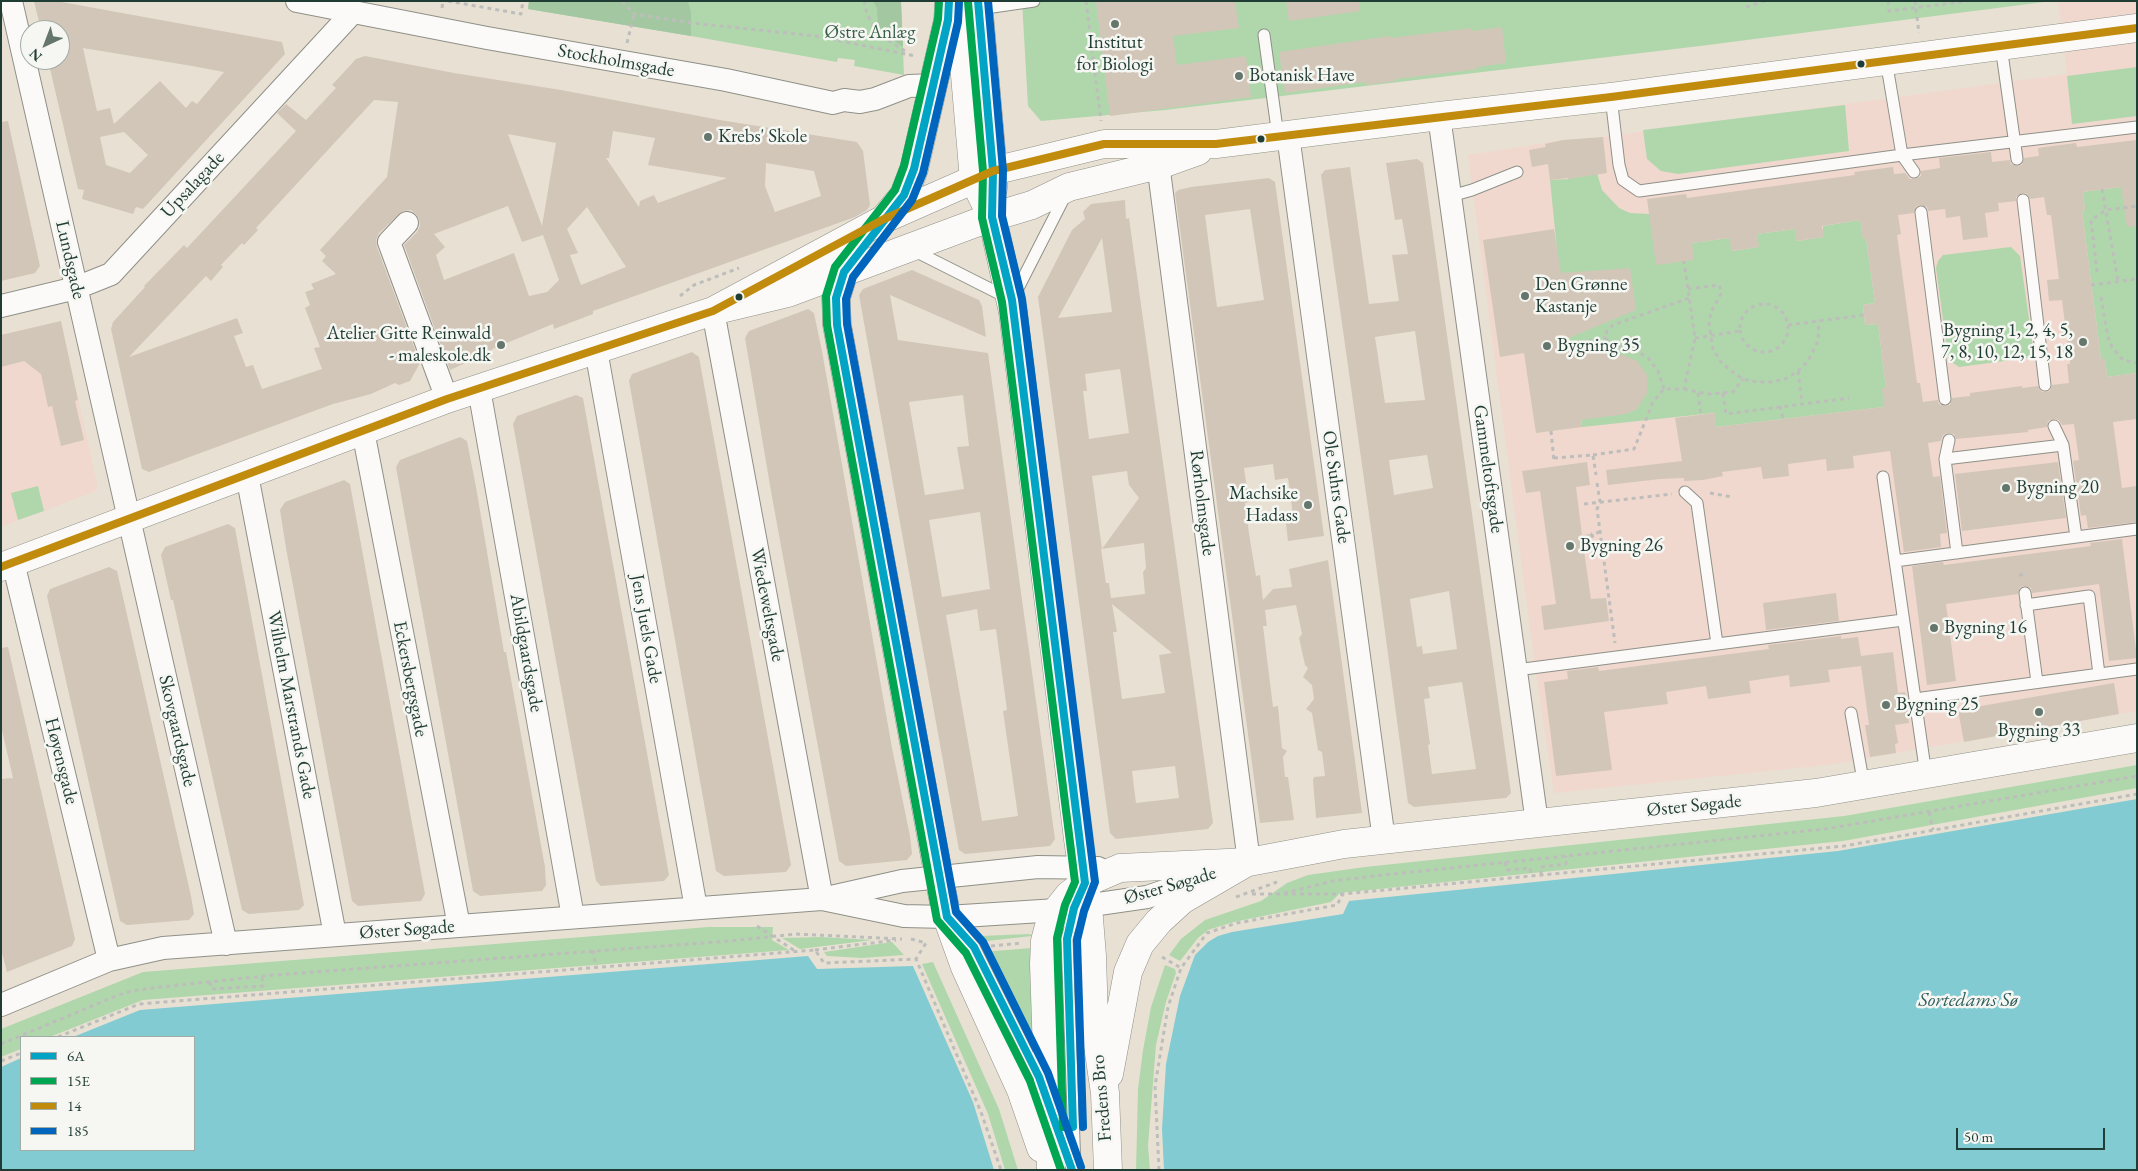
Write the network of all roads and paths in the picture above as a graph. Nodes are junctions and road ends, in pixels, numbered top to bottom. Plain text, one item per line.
1 (11, 1) edge
2 (296, 1) edge
3 (448, 1) edge
4 (523, 1) edge
5 (622, 1) edge
6 (864, 1) edge
7 (950, 1) edge
8 (1034, 1) edge
9 (1086, 1) edge
10 (1765, 1) edge
11 (1888, 1) edge
12 (1915, 1) edge
13 (1969, 1) edge
14 (972, 4) edge
15 (1746, 7) dead end
16 (1916, 8) junction
17 (353, 12) junction
18 (634, 14) junction
19 (2137, 28) edge
20 (1264, 35) dead end
21 (2001, 46) junction
22 (908, 53) junction
23 (1922, 55) junction
24 (915, 56) dead end
25 (1886, 60) junction
26 (623, 63) junction
27 (934, 85) junction
28 (1611, 97) junction
29 (1439, 116) junction
30 (2137, 127) edge
31 (1283, 135) junction
32 (2014, 142) junction
33 (1104, 144) junction
34 (1157, 155) junction
35 (1902, 155) junction
36 (2017, 159) dead end
37 (1517, 172) dead end
38 (1914, 172) dead end
39 (985, 183) junction
40 (1069, 187) junction
41 (2102, 189) dead end
42 (1451, 196) junction
43 (2023, 200) dead end
44 (2137, 206) edge
45 (2106, 210) junction
46 (1920, 212) dead end
47 (992, 217) junction
48 (407, 223) dead end
49 (878, 227) junction
50 (910, 248) junction
51 (1684, 261) dead end
52 (844, 272) junction
53 (2097, 272) dead end
54 (2137, 279) edge
55 (2118, 281) junction
56 (2091, 285) dead end
57 (76, 288) junction
58 (1688, 289) junction
59 (2101, 297) dead end
60 (1689, 298) junction
61 (1012, 300) junction
62 (1, 306) edge
63 (712, 311) junction
64 (1864, 315) dead end
65 (1819, 321) junction
66 (1788, 325) junction
67 (1740, 331) junction
68 (1709, 336) junction
69 (1605, 337) junction
70 (1695, 338) junction
71 (1588, 340) dead end
72 (596, 350) junction
73 (2137, 363) edge
74 (1798, 371) junction
75 (1743, 378) junction
76 (2045, 386) dead end
77 (479, 389) junction
78 (1664, 389) junction
79 (1684, 389) junction
80 (1698, 393) junction
81 (1723, 393) junction
82 (1849, 398) dead end
83 (1945, 399) dead end
84 (447, 400) junction
85 (1802, 403) junction
86 (1780, 406) junction
87 (1701, 415) dead end
88 (1783, 419) dead end
89 (2054, 426) dead end
90 (362, 431) junction
91 (1551, 431) dead end
92 (1948, 440) dead end
93 (2063, 445) junction
94 (1593, 455) junction
95 (1945, 459) junction
96 (247, 475) junction
97 (1596, 475) dead end
98 (1883, 477) dead end
99 (1597, 483) dead end
100 (1684, 492) joint
101 (1704, 492) dead end
102 (1732, 497) dead end
103 (1600, 502) junction
104 (1584, 504) dead end
105 (129, 519) junction
106 (2137, 529) edge
107 (1600, 532) junction
108 (2076, 537) junction
109 (1603, 550) junction
110 (1957, 553) junction
111 (1895, 561) junction
112 (7, 565) edge
113 (2025, 574) dead end
114 (2019, 575) dead end
115 (1903, 620) junction
116 (1614, 635) dead end
117 (1717, 644) junction
118 (2137, 669) edge
119 (1516, 670) junction
120 (2099, 674) junction
121 (2036, 682) junction
122 (1915, 698) junction
123 (1851, 713) dead end
124 (2137, 738) edge
125 (1926, 775) junction
126 (2137, 776) edge
127 (1864, 786) junction
128 (2137, 794) edge
129 (1929, 812) junction
130 (1537, 822) junction
131 (1932, 830) junction
132 (1384, 840) junction
133 (1566, 856) junction
134 (1249, 862) junction
135 (1505, 862) junction
136 (1542, 875) junction
137 (1531, 876) junction
138 (939, 878) junction
139 (1284, 893) junction
140 (1249, 894) dead end
141 (1343, 894) junction
142 (1077, 895) junction
143 (822, 899) junction
144 (727, 906) junction
145 (696, 908) junction
146 (573, 917) junction
147 (947, 917) junction
148 (459, 926) junction
149 (335, 935) junction
150 (773, 936) junction
151 (906, 939) junction
152 (1023, 943) dead end
153 (226, 944) junction
154 (989, 946) dead end
155 (594, 950) junction
156 (815, 950) junction
157 (796, 952) junction
158 (1162, 957) dead end
159 (916, 959) junction
160 (109, 960) junction
161 (596, 968) junction
162 (1182, 968) junction
163 (262, 977) junction
164 (210, 982) junction
165 (236, 988) junction
166 (238, 996) junction
167 (1, 1005) edge
168 (20, 1036) edge
169 (20, 1036) edge
170 (60, 1036) edge
171 (1, 1044) edge
172 (20, 1053) edge
173 (1, 1061) edge
174 (1105, 1093) junction
175 (1048, 1101) junction
176 (1001, 1170) edge
177 (1050, 1170) edge
178 (1074, 1170) edge
179 (1108, 1170) edge
180 (1159, 1170) edge

1 - 57 street, Lundsgade
2 - 17 street, Stockholmsgade
3 - 4 path
5 - 18 path
6 - 22 path
7 - 27 street
8 - 14 lane
9 - 33 path
10 - 15 path
11 - 16 path
12 - 16 path
13 - 16 path
14 - 39 street, Fredens Bro
16 - 23 path
17 - 26 street, Stockholmsgade
17 - 57 street, Upsalagade
18 - 22 path
18 - 26 path
19 - 21 street
20 - 31 lane
21 - 23 street
21 - 32 lane
22 - 24 path
23 - 25 street
25 - 28 street
25 - 35 lane
26 - 27 street, Stockholmsgade
27 - 49 street
28 - 29 street
28 - 35 lane
29 - 31 street
29 - 42 street, Gammeltoftsgade
30 - 32 lane
31 - 34 street
31 - 132 street, Ole Suhrs Gade
32 - 35 lane
32 - 36 lane
33 - 34 street
33 - 39 street
34 - 39 street
34 - 40 street
34 - 134 street, Rørholmsgade
35 - 38 lane
37 - 42 lane
39 - 47 street, Fredens Bro
39 - 49 street
40 - 47 street
40 - 61 lane
41 - 45 path
42 - 119 street, Gammeltoftsgade
43 - 76 lane
44 - 45 path
45 - 53 path
45 - 55 path
46 - 83 lane
47 - 50 street
47 - 61 street, Fredens Bro
48 - 84 street
49 - 52 street
49 - 63 street
50 - 52 street
50 - 61 lane
51 - 58 path
52 - 63 street
52 - 138 street
54 - 55 path
55 - 56 path
57 - 62 street, Upsalagade
57 - 105 street, Lundsgade
58 - 60 path
58 - 68 path
59 - 73 path
60 - 69 path
60 - 70 path
61 - 142 street, Fredens Bro
63 - 72 street
63 - 143 street, Wiedeweltsgade
64 - 65 path
65 - 66 path
65 - 74 path
66 - 67 path
66 - 67 path
67 - 68 path
68 - 70 path
68 - 75 path
69 - 71 path
69 - 78 path
70 - 79 path
72 - 77 street
72 - 145 street, Jens Juels Gade
74 - 75 path
74 - 85 path
75 - 81 path
77 - 84 street
77 - 146 street, Abildgaardsgade
78 - 79 path
78 - 94 path
79 - 80 path
80 - 81 path
80 - 87 path
81 - 86 path
82 - 85 path
84 - 90 street
85 - 86 path
86 - 88 path
89 - 93 lane
90 - 96 street
90 - 148 street, Eckersbergsgade
91 - 94 path
92 - 95 lane
93 - 95 lane
93 - 108 lane
94 - 97 path
95 - 110 lane
96 - 105 street
96 - 149 street, Wilhelm Marstrands Gade
98 - 111 lane
99 - 103 path
100 - 103 path
100 - 117 lane
101 - 102 path
103 - 104 path
103 - 107 path
105 - 112 street
105 - 153 street, Skovgaardsgade
106 - 108 lane
107 - 109 path
107 - 109 path
108 - 110 lane
109 - 116 path
110 - 111 lane
111 - 115 lane
112 - 160 street, Høyensgade
113 - 114 path
115 - 117 lane
115 - 122 lane
117 - 119 lane
118 - 120 lane
119 - 130 street, Gammeltoftsgade
120 - 121 lane
120 - 121 lane
121 - 122 lane
122 - 125 lane
123 - 127 lane
124 - 125 street, Øster Søgade
125 - 127 street, Øster Søgade
126 - 129 path
127 - 130 street, Øster Søgade
128 - 131 path
129 - 131 path
129 - 133 path
130 - 132 street, Øster Søgade
131 - 136 path
132 - 134 street, Øster Søgade
133 - 135 path
133 - 136 path
134 - 142 street, Øster Søgade
134 - 142 street, Øster Søgade
134 - 174 street
135 - 137 path
135 - 139 path
136 - 137 path
137 - 141 path
138 - 142 street, Øster Søgade
138 - 143 street, Øster Søgade
138 - 147 street
139 - 140 path
139 - 141 path
141 - 162 path
142 - 147 street, Øster Søgade
142 - 174 street, Fredens Bro
142 - 175 street
142 - 178 lane
143 - 144 street, Øster Søgade
143 - 147 street, Øster Søgade
144 - 145 street, Øster Søgade
144 - 150 path
145 - 146 street, Øster Søgade
146 - 148 street, Øster Søgade
147 - 175 lane
147 - 177 street
148 - 149 street, Øster Søgade
149 - 153 street, Øster Søgade
150 - 151 path
150 - 155 path
150 - 157 path
151 - 156 path
151 - 159 path
152 - 154 path
153 - 160 street, Øster Søgade
155 - 161 path
155 - 163 path
156 - 157 path
156 - 159 path
157 - 161 path
158 - 162 path
159 - 176 path
160 - 167 street, Øster Søgade
161 - 166 path
162 - 180 path
163 - 164 path
163 - 165 path
164 - 165 path
164 - 169 path
165 - 166 path
166 - 170 path
168 - 171 path
172 - 173 path
174 - 179 street, Fredens Bro
175 - 177 street
175 - 178 lane

